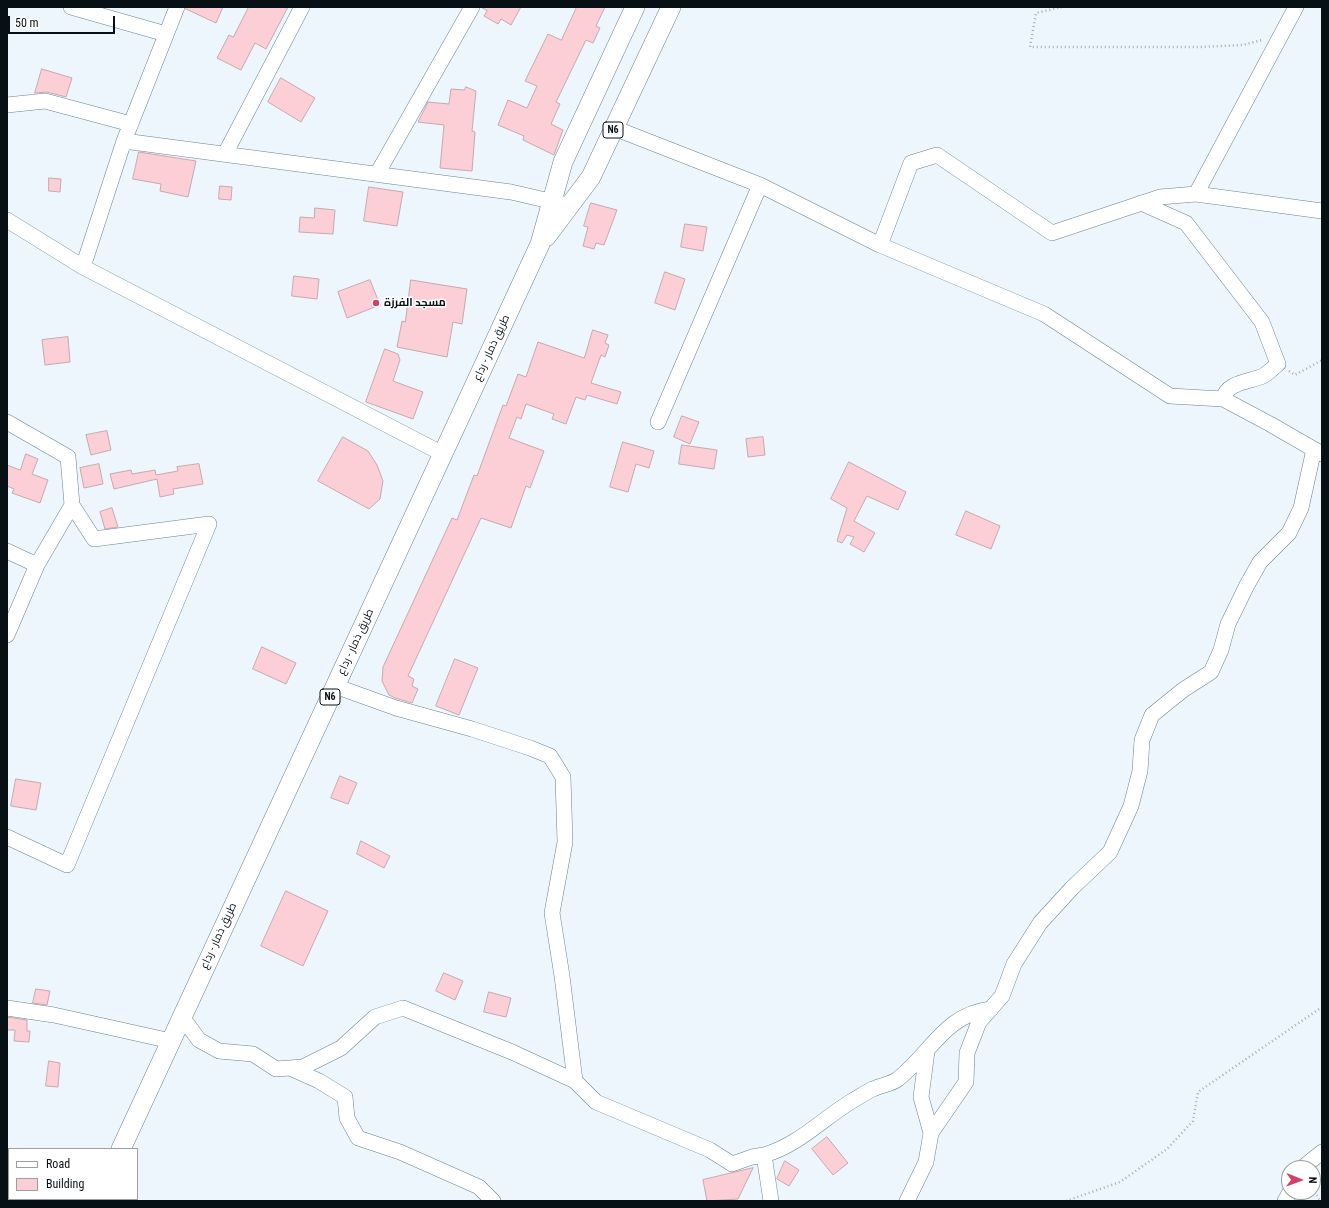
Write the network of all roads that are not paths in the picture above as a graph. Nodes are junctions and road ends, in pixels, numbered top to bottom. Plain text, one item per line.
1 (70, 7) edge
2 (177, 7) edge
3 (302, 7) edge
4 (472, 7) edge
5 (635, 7) edge
6 (671, 7) edge
7 (1296, 7) edge
8 (166, 34) junction
9 (7, 105) edge
10 (131, 124) junction
11 (614, 128) junction
12 (124, 141) junction
13 (224, 154) junction
14 (376, 174) junction
15 (760, 185) junction
16 (1196, 194) junction
17 (561, 203) junction
18 (1141, 203) junction
19 (1322, 212) edge
20 (7, 220) edge
21 (880, 245) junction
22 (83, 267) junction
23 (1223, 399) junction
24 (7, 422) edge
25 (658, 422) dead end
26 (1318, 451) edge
27 (443, 454) junction
28 (72, 505) junction
29 (7, 551) edge
30 (37, 565) junction
31 (7, 635) edge
32 (335, 686) junction
33 (7, 837) edge
34 (7, 1008) edge
35 (991, 1009) junction
36 (182, 1017) junction
37 (171, 1041) junction
38 (928, 1050) junction
39 (290, 1068) junction
40 (574, 1081) junction
41 (931, 1133) junction
42 (121, 1148) edge
43 (1322, 1152) edge
44 (764, 1155) junction
45 (1312, 1160) edge
46 (493, 1201) edge
47 (771, 1201) edge
48 (908, 1201) edge

1 - 8 street
2 - 8 street
3 - 13 street
4 - 14 street
5 - 17 main road, N6
6 - 11 main road, N6
7 - 16 street
8 - 10 street
9 - 10 street
10 - 12 street
11 - 15 street
11 - 17 main road, N6
12 - 13 street
12 - 22 street
13 - 14 street
14 - 17 street
15 - 21 street
15 - 25 street
16 - 18 street
16 - 19 street
17 - 27 main road, طريق ذمار - رداع / N6
18 - 21 street
18 - 23 street
20 - 22 street
21 - 23 street
22 - 27 street
23 - 26 street
24 - 28 street
26 - 35 street
27 - 32 main road, طريق ذمار - رداع / N6
28 - 30 street
28 - 33 street
29 - 30 street
30 - 31 street
32 - 36 main road, طريق ذمار - رداع / N6
32 - 40 street
34 - 37 street
35 - 38 street
35 - 41 street
36 - 37 main road, طريق ذمار - رداع / N6
36 - 39 street
37 - 42 main road, طريق ذمار - رداع / N6
38 - 41 street
38 - 44 street
39 - 40 street
39 - 46 street
40 - 44 street
41 - 48 street
43 - 45 street
44 - 47 street

